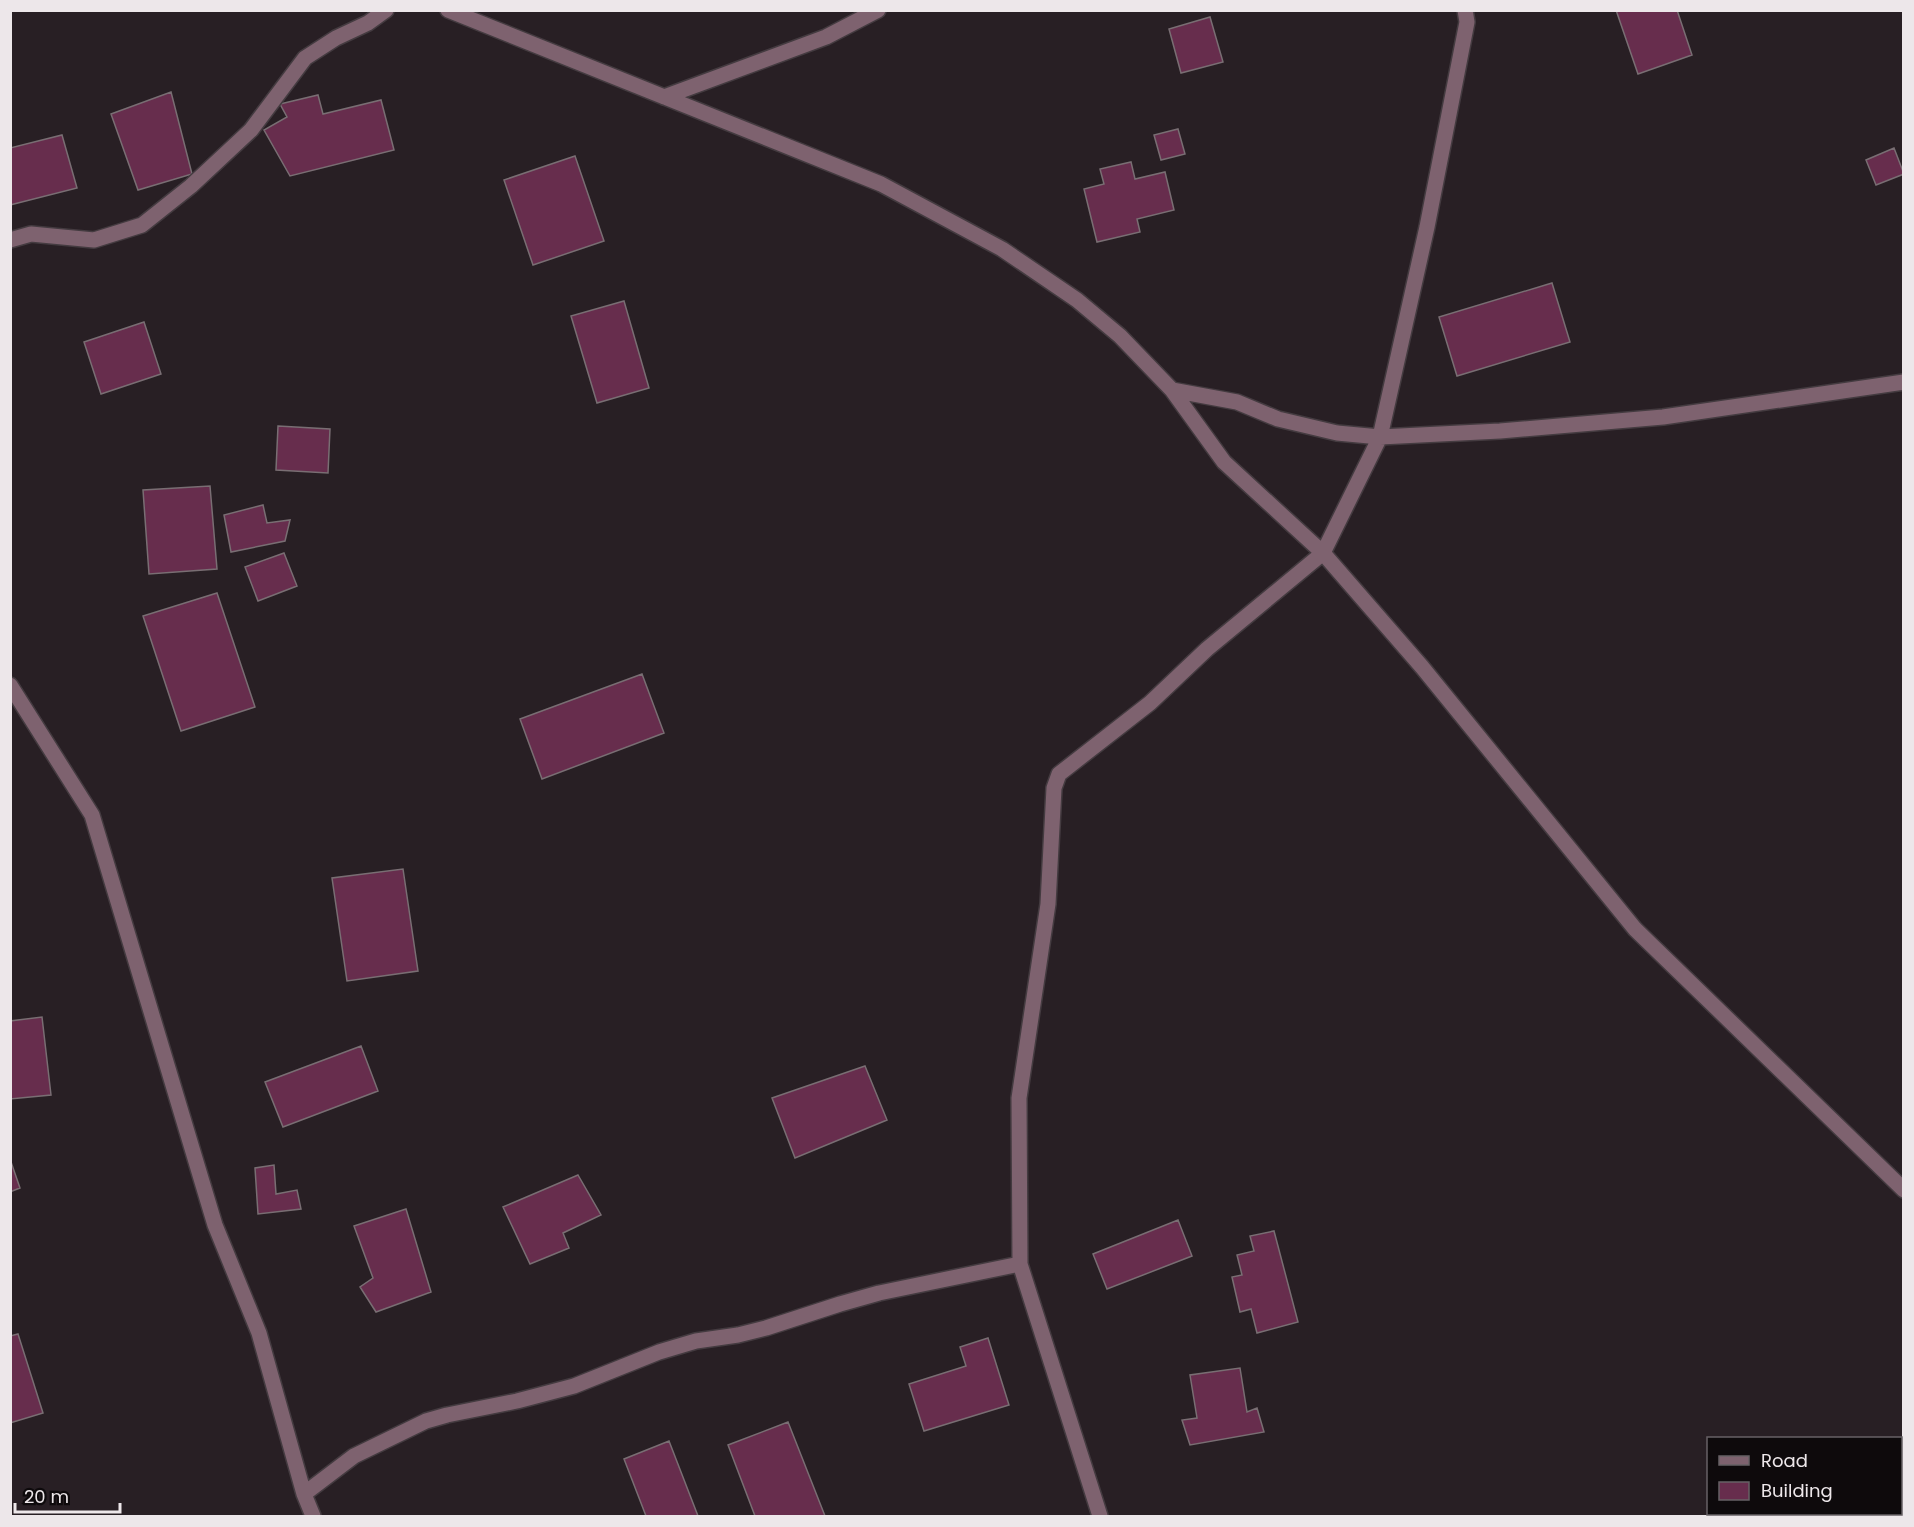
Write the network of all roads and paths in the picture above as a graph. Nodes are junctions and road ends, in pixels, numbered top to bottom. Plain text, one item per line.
1 (386, 10) edge
2 (448, 10) edge
3 (878, 10) edge
4 (1465, 10) edge
5 (664, 97) junction
6 (10, 240) edge
7 (1904, 382) edge
8 (1172, 390) junction
9 (1380, 437) junction
10 (1323, 553) junction
11 (10, 685) edge
12 (1904, 1190) edge
13 (1020, 1264) junction
14 (304, 1494) junction
15 (313, 1516) edge
16 (1100, 1516) edge

1 - 6 street
2 - 5 street
3 - 5 street
4 - 9 street
5 - 8 street
7 - 9 street
8 - 9 street
8 - 10 street
9 - 10 street
10 - 12 street
10 - 13 street
11 - 14 street
13 - 14 street
13 - 16 street
14 - 15 street

